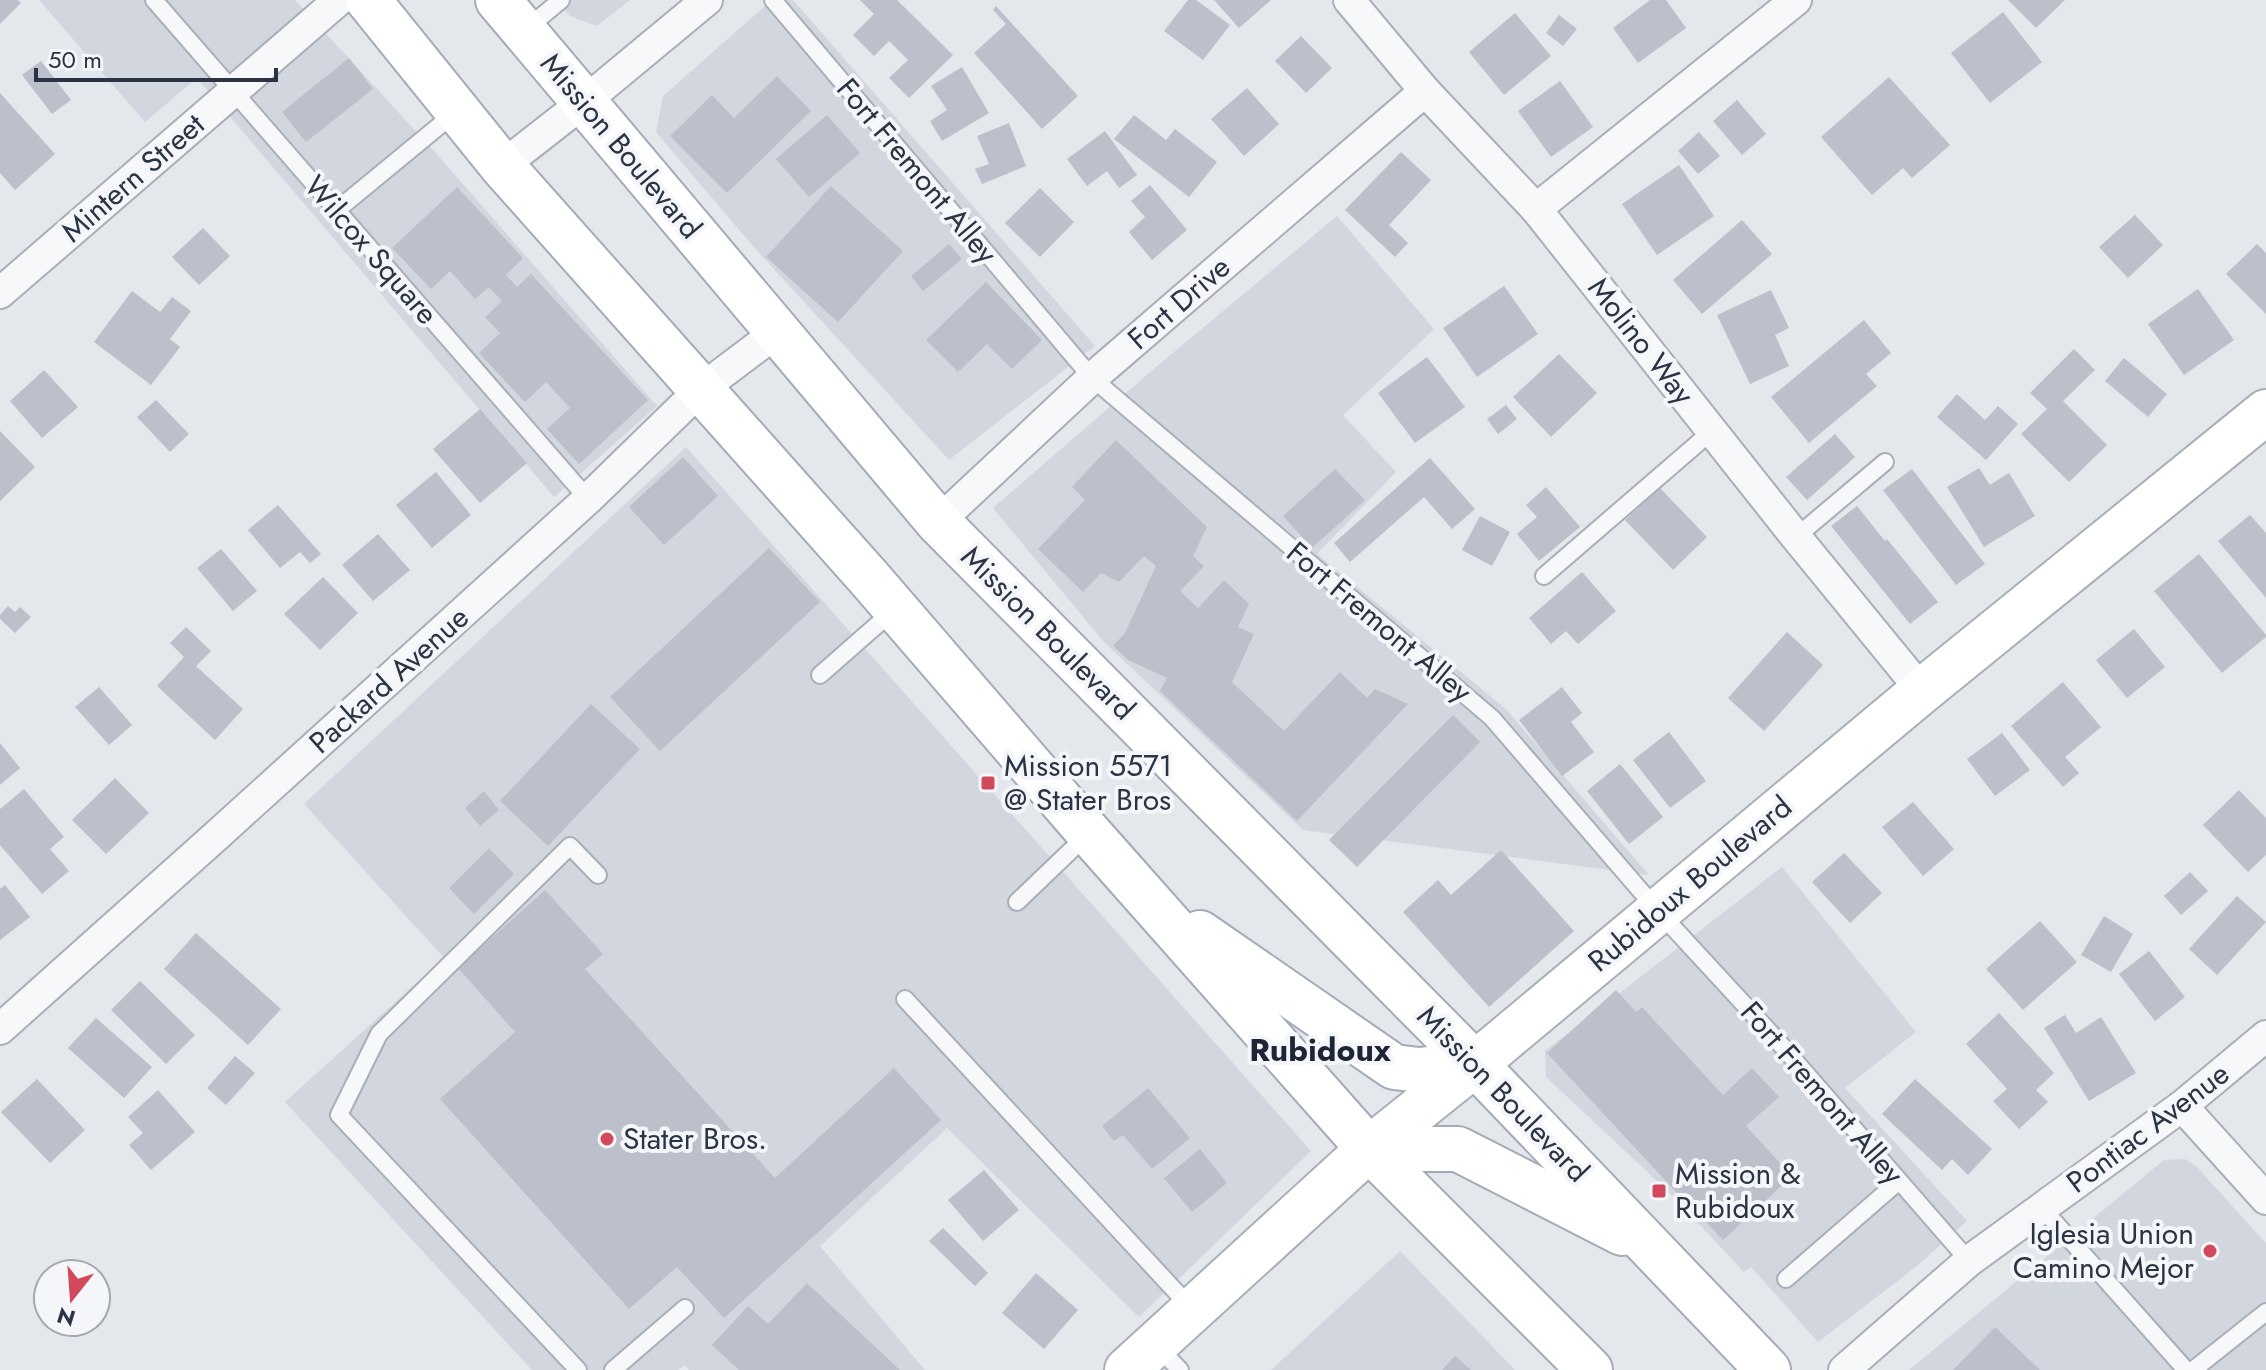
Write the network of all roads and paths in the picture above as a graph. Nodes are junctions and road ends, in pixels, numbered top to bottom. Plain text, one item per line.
1 (154, 0) edge
2 (339, 0) edge
3 (368, 0) edge
4 (561, 0) edge
5 (707, 0) edge
6 (773, 0) edge
7 (1349, 0) edge
8 (1796, 0) edge
9 (511, 15) edge
10 (1425, 91) junction
11 (233, 92) junction
12 (584, 102) junction
13 (458, 111) junction
14 (502, 166) junction
15 (1536, 209) junction
16 (337, 210) junction
17 (0, 293) edge
18 (777, 332) junction
19 (1092, 378) junction
20 (700, 390) junction
21 (2266, 412) edge
22 (1712, 431) junction
23 (1885, 462) dead end
24 (588, 499) junction
25 (938, 522) junction
26 (1796, 537) junction
27 (1544, 576) dead end
28 (896, 609) junction
29 (820, 675) dead end
30 (1922, 691) junction
31 (1089, 833) junction
32 (598, 875) dead end
33 (1151, 900) junction
34 (1017, 902) dead end
35 (1658, 911) junction
36 (905, 999) dead end
37 (0, 1029) edge
38 (2266, 1036) edge
39 (1475, 1064) junction
40 (2182, 1106) junction
41 (1369, 1149) junction
42 (1899, 1181) junction
43 (2266, 1199) edge
44 (2042, 1208) junction
45 (1652, 1249) junction
46 (1969, 1261) junction
47 (1786, 1279) dead end
48 (685, 1308) dead end
49 (1194, 1310) junction
50 (2266, 1312) edge
51 (1154, 1362) edge
52 (578, 1370) edge
53 (613, 1370) edge
54 (1590, 1370) edge
55 (1768, 1370) edge
56 (1844, 1370) edge
57 (2186, 1370) edge
58 (2193, 1370) edge

1 - 11 lane, Wilcox Square
2 - 11 street, Mintern Street
3 - 13 main road
4 - 9 lane
5 - 12 street
6 - 19 lane, Fort Fremont Alley
7 - 10 street, Molino Way
8 - 15 street
9 - 12 main road, Mission Boulevard
10 - 15 street, Molino Way
10 - 19 street, Fort Drive
11 - 16 lane, Wilcox Square
11 - 17 street, Mintern Street
12 - 14 street
12 - 18 main road, Mission Boulevard
13 - 14 main road
13 - 16 lane
14 - 20 main road
15 - 22 street, Molino Way
16 - 24 lane, Wilcox Square
18 - 20 street, Packard Avenue
18 - 25 main road, Mission Boulevard
19 - 25 street, Fort Drive
19 - 35 lane, Fort Fremont Alley
20 - 24 street, Packard Avenue
20 - 28 main road
21 - 30 main road, Rubidoux Boulevard
22 - 26 street, Molino Way
22 - 27 lane
23 - 26 lane
24 - 37 street, Packard Avenue
25 - 39 main road, Mission Boulevard
26 - 30 street, Molino Way
28 - 29 lane
28 - 31 main road
30 - 35 main road, Rubidoux Boulevard
31 - 33 main road
31 - 34 lane
32 - 52 lane
33 - 39 main road
33 - 41 main road
35 - 39 main road, Rubidoux Boulevard
35 - 42 lane, Fort Fremont Alley
36 - 49 lane
38 - 40 street, Pontiac Avenue
39 - 41 main road, Rubidoux Boulevard
39 - 45 main road, Mission Boulevard
40 - 43 street
40 - 44 street, Pontiac Avenue
41 - 45 main road
41 - 49 main road, Rubidoux Boulevard
41 - 54 main road
42 - 46 lane, Fort Fremont Alley
42 - 47 lane
44 - 46 street, Pontiac Avenue
44 - 57 lane
45 - 55 main road, Mission Boulevard
46 - 56 street, Pontiac Avenue
48 - 53 lane
49 - 51 main road, Rubidoux Boulevard
50 - 58 lane

